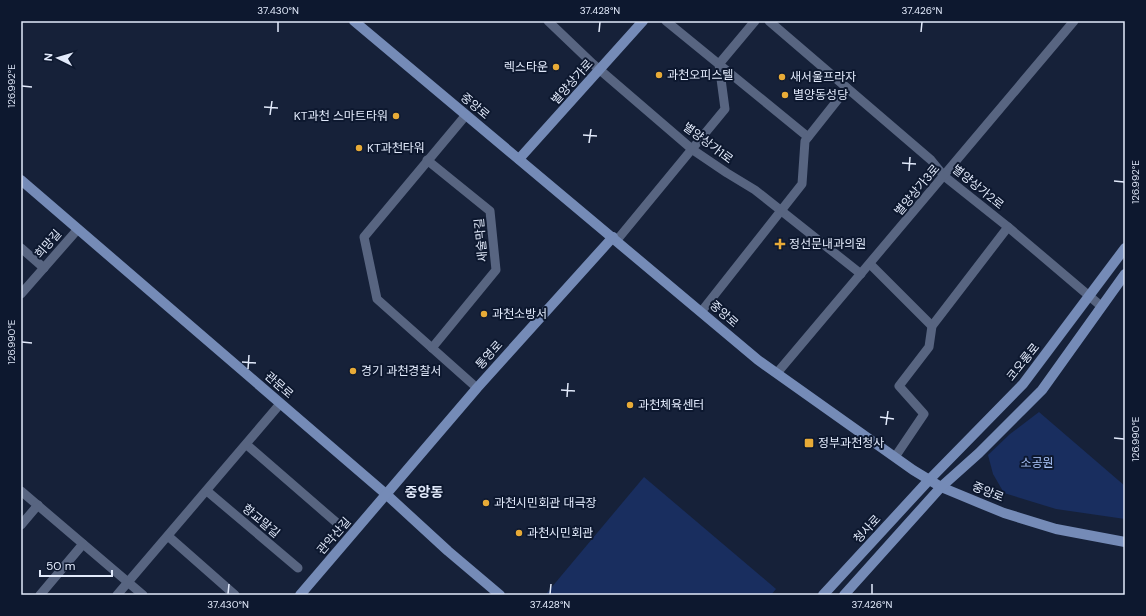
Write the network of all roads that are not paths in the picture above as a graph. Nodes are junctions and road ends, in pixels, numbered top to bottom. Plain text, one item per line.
1 (354, 21) edge
2 (548, 21) edge
3 (643, 21) edge
4 (666, 21) edge
5 (755, 21) edge
6 (770, 21) edge
7 (1074, 21) edge
8 (719, 64) junction
9 (600, 70) junction
10 (847, 88) junction
11 (466, 115) junction
12 (808, 137) junction
13 (693, 150) junction
14 (519, 159) junction
15 (428, 160) junction
16 (944, 176) junction
17 (21, 180) edge
18 (781, 211) junction
19 (1008, 227) junction
20 (78, 229) junction
21 (615, 238) junction
22 (21, 248) edge
23 (1125, 248) edge
24 (870, 264) junction
25 (44, 268) junction
26 (862, 274) junction
27 (1125, 274) edge
28 (21, 294) edge
29 (1088, 296) junction
30 (1101, 306) junction
31 (701, 312) junction
32 (932, 326) junction
33 (432, 348) junction
34 (777, 373) junction
35 (477, 388) junction
36 (280, 404) junction
37 (247, 445) junction
38 (895, 457) junction
39 (929, 480) junction
40 (941, 487) junction
41 (21, 491) edge
42 (207, 491) junction
43 (387, 495) junction
44 (38, 505) junction
45 (337, 523) dead end
46 (21, 525) edge
47 (168, 536) junction
48 (1125, 542) edge
49 (83, 544) junction
50 (298, 568) dead end
51 (128, 582) junction
52 (40, 595) edge
53 (117, 595) edge
54 (143, 595) edge
55 (235, 595) edge
56 (300, 595) edge
57 (500, 595) edge
58 (823, 595) edge
59 (844, 595) edge

1 - 11 street, 중앙로
2 - 9 street, 별양상가1로
3 - 9 street, 별양상가로
4 - 8 street
5 - 8 street
6 - 10 street, 별양상가2로
7 - 16 street, 별양상가3로
8 - 12 street
8 - 13 street
9 - 13 street, 별양상가1로
9 - 14 street, 별양상가로
10 - 12 street
10 - 16 street, 별양상가2로
11 - 14 street, 중앙로
11 - 15 street
12 - 18 street
13 - 18 street, 별양상가1로
13 - 21 street
14 - 21 street, 중앙로
15 - 33 street
15 - 33 street, 새술막길
16 - 19 street, 별양상가2로
16 - 24 street, 별양상가3로
17 - 20 street, 관문로
18 - 26 street, 별양상가1로
18 - 31 street
19 - 29 street, 별양상가2로
19 - 32 street
20 - 25 street, 희망길
20 - 36 street, 관문로
21 - 31 street, 중앙로
21 - 35 street, 통영로
22 - 25 street
23 - 29 street, 코오롱로
24 - 26 street, 별양상가3로
24 - 32 street
25 - 28 street, 희망길
26 - 34 street, 별양상가3로
27 - 30 street
29 - 30 street, 별양상가2로
29 - 39 street, 코오롱로
30 - 40 street
31 - 34 street, 중앙로
32 - 38 street
33 - 35 street
34 - 38 street, 중앙로
35 - 43 street, 통영로
36 - 37 street
36 - 43 street, 관문로
37 - 42 street
37 - 45 street
38 - 39 street, 중앙로
39 - 40 street, 중앙로
39 - 58 street, 청사로
40 - 48 street, 중앙로
40 - 59 street
41 - 44 street
42 - 47 street
42 - 50 street, 향교말길
43 - 56 street, 관악산길
43 - 57 street, 관문로
44 - 46 street
44 - 49 street
47 - 51 street
47 - 55 street
49 - 51 street
49 - 52 street
51 - 53 street
51 - 54 street

